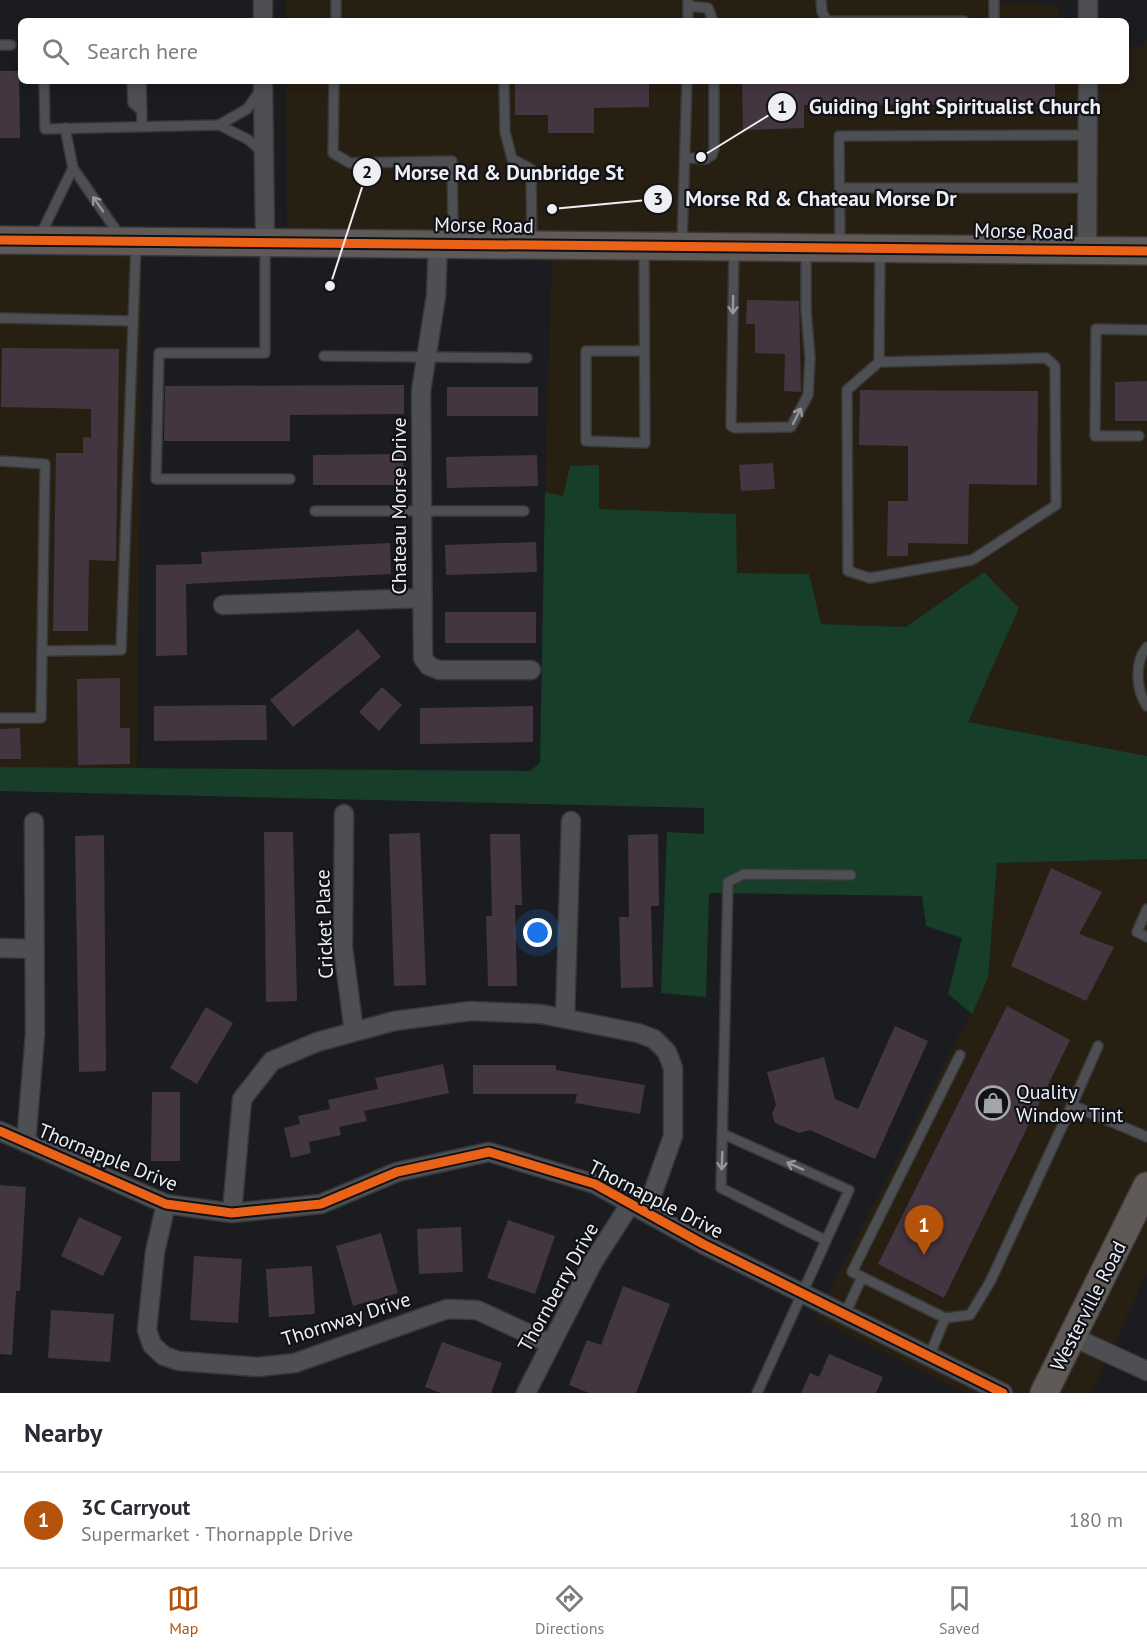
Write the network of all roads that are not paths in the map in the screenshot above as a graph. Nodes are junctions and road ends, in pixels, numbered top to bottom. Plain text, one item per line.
1 (263, 0) edge
2 (336, 0) edge
3 (821, 0) edge
4 (994, 0) edge
5 (1088, 0) edge
6 (688, 3) edge
7 (263, 18) edge
8 (336, 18) edge
9 (712, 18) edge
10 (825, 18) edge
11 (994, 18) edge
12 (1088, 18) edge
13 (0, 45) edge
14 (11, 45) dead end
15 (44, 84) edge
16 (49, 84) edge
17 (132, 84) edge
18 (141, 84) edge
19 (263, 84) edge
20 (334, 84) edge
21 (504, 84) edge
22 (687, 84) edge
23 (714, 84) edge
24 (1088, 84) edge
25 (142, 111) junction
26 (45, 124) junction
27 (142, 125) junction
28 (219, 125) junction
29 (65, 128) junction
30 (1088, 135) junction
31 (264, 153) junction
32 (686, 158) junction
33 (73, 168) junction
34 (840, 188) junction
35 (1088, 188) junction
36 (0, 240) edge
37 (38, 240) junction
38 (129, 240) junction
39 (265, 240) junction
40 (438, 242) junction
41 (532, 244) junction
42 (644, 245) junction
43 (682, 246) junction
44 (734, 246) junction
45 (806, 247) junction
46 (840, 247) junction
47 (880, 248) junction
48 (1087, 250) junction
49 (1147, 251) edge
50 (0, 318) edge
51 (133, 321) junction
52 (1147, 330) edge
53 (644, 351) junction
54 (324, 356) dead end
55 (426, 358) junction
56 (527, 358) dead end
57 (879, 362) junction
58 (1139, 436) dead end
59 (0, 462) edge
60 (290, 479) dead end
61 (315, 511) dead end
62 (422, 511) junction
63 (524, 512) dead end
64 (422, 598) junction
65 (223, 605) dead end
66 (1147, 647) edge
67 (42, 651) junction
68 (531, 670) dead end
69 (1147, 706) edge
70 (0, 718) edge
71 (344, 814) dead end
72 (572, 821) dead end
73 (34, 822) dead end
74 (851, 875) dead end
75 (1147, 909) edge
76 (1147, 937) edge
77 (0, 948) edge
78 (35, 949) junction
79 (566, 1018) junction
80 (354, 1032) junction
81 (1098, 1046) dead end
82 (960, 1055) dead end
83 (1072, 1105) junction
84 (0, 1131) edge
85 (723, 1134) junction
86 (1147, 1137) edge
87 (26, 1143) junction
88 (1147, 1186) edge
89 (166, 1204) junction
90 (638, 1208) junction
91 (232, 1213) junction
92 (825, 1240) junction
93 (862, 1277) junction
94 (804, 1294) junction
95 (845, 1314) junction
96 (945, 1318) junction
97 (1073, 1337) junction
98 (551, 1344) junction
99 (929, 1357) junction
100 (1147, 1371) edge
101 (526, 1393) edge
102 (758, 1393) edge
103 (1003, 1393) edge
104 (1044, 1393) edge

1 - 7 street
2 - 8 lane
3 - 10 lane
4 - 11 lane
5 - 12 street
6 - 9 lane
13 - 14 lane
15 - 26 lane
16 - 26 lane
17 - 25 lane
18 - 25 lane
19 - 28 lane
19 - 31 street
20 - 40 lane
21 - 41 lane
22 - 32 lane
23 - 32 lane
24 - 30 street
25 - 27 lane
26 - 29 lane
27 - 28 lane
27 - 29 lane
28 - 31 lane
29 - 33 lane
30 - 34 lane
30 - 35 street
31 - 39 street
32 - 43 lane
33 - 37 lane
38 -> 33 lane
34 - 35 lane
34 - 46 lane
35 - 48 street
36 - 37 main road, Morse Road
37 - 38 main road, Morse Road
38 - 39 main road, Morse Road
38 - 51 lane
39 - 40 main road, Morse Road
39 - 60 lane
40 - 41 main road, Morse Road
40 - 55 street, Chateau Morse Drive
41 - 42 main road, Morse Road
42 - 43 main road, Morse Road
42 - 53 lane
43 - 44 main road, Morse Road
44 - 45 main road, Morse Road
44 -> 45 lane
45 - 46 main road, Morse Road
46 - 47 main road, Morse Road
47 - 48 main road, Morse Road
47 - 57 lane
48 - 49 main road, Morse Road
50 - 51 lane
51 - 67 lane
52 - 58 lane
53 - 53 lane
54 - 55 lane
55 - 56 lane
55 - 62 street, Chateau Morse Drive
57 - 57 lane
59 - 67 lane
61 - 62 lane
62 - 63 lane
62 - 64 street, Chateau Morse Drive
64 - 65 street
64 - 68 street, Chateau Morse Drive
66 - 69 lane
67 - 70 lane
71 - 80 street, Cricket Place
72 - 79 street
73 - 78 street
74 - 85 lane
75 - 76 lane
77 - 78 street
78 - 87 street
79 - 80 street, Thornberry Drive
79 - 90 street, Thornberry Drive
80 - 91 street, Thornberry Drive
81 - 83 lane
82 - 93 lane
83 - 86 lane
83 - 96 lane
84 - 87 street, Thornapple Drive
85 -> 92 lane
92 -> 85 lane
87 - 89 street, Thornapple Drive
88 - 97 main road, Westerville Road
89 - 91 street, Thornapple Drive
89 - 98 street, Thornway Drive
90 - 91 street, Thornapple Drive
90 - 94 street, Thornapple Drive
90 - 98 street, Thornberry Drive
92 - 94 lane
93 - 95 lane
93 - 96 lane
94 - 95 street, Thornapple Drive
94 - 102 lane
95 - 99 street, Thornapple Drive
96 - 99 lane
97 - 100 street
97 - 104 main road, Westerville Road
98 - 101 street, Thornberry Drive
99 - 103 street, Thornapple Drive

